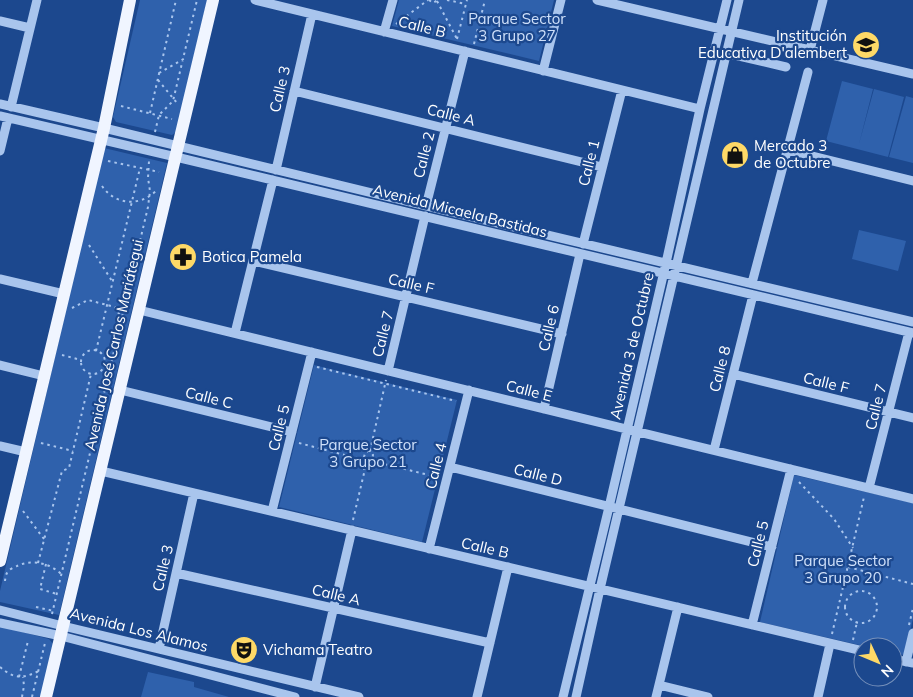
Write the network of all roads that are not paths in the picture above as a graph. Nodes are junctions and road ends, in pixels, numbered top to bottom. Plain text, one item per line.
1 (37, 0) edge
2 (130, 0) edge
3 (213, 0) edge
4 (255, 0) edge
5 (392, 0) edge
6 (561, 0) edge
7 (597, 0) edge
8 (727, 0) edge
9 (739, 0) edge
10 (823, 0) edge
11 (312, 14) junction
12 (0, 21) edge
13 (30, 28) junction
14 (720, 29) junction
15 (384, 32) junction
16 (732, 32) junction
17 (810, 50) junction
18 (468, 52) junction
19 (726, 53) junction
20 (786, 68) dead end
21 (543, 71) junction
22 (808, 72) dead end
23 (913, 74) edge
24 (294, 90) junction
25 (622, 90) junction
26 (0, 104) edge
27 (11, 107) junction
28 (700, 109) junction
29 (4, 117) edge
30 (445, 128) junction
31 (102, 134) junction
32 (788, 150) junction
33 (177, 151) junction
34 (0, 152) edge
35 (602, 167) junction
36 (276, 170) junction
37 (273, 180) junction
38 (913, 181) edge
39 (426, 206) junction
40 (425, 216) junction
41 (583, 244) junction
42 (580, 254) junction
43 (253, 261) junction
44 (666, 263) junction
45 (676, 266) junction
46 (663, 273) junction
47 (674, 276) junction
48 (0, 279) edge
49 (752, 283) junction
50 (64, 294) junction
51 (753, 295) junction
52 (406, 297) junction
53 (139, 310) junction
54 (913, 322) edge
55 (235, 333) junction
56 (911, 333) edge
57 (562, 334) junction
58 (312, 352) junction
59 (0, 365) edge
60 (388, 371) junction
61 (733, 374) junction
62 (44, 376) junction
63 (120, 390) junction
64 (469, 390) junction
65 (544, 409) junction
66 (888, 412) junction
67 (913, 418) edge
68 (627, 429) junction
69 (637, 431) junction
70 (291, 437) junction
71 (0, 446) edge
72 (27, 446) junction
73 (714, 450) junction
74 (450, 468) junction
75 (101, 470) junction
76 (793, 473) junction
77 (868, 488) junction
78 (194, 493) junction
79 (913, 499) edge
80 (609, 507) junction
81 (619, 509) junction
82 (272, 511) junction
83 (351, 530) junction
84 (772, 547) junction
85 (430, 548) junction
86 (0, 561) edge
87 (508, 567) junction
88 (176, 573) junction
89 (589, 586) junction
90 (600, 589) junction
91 (333, 608) junction
92 (678, 608) junction
93 (0, 610) edge
94 (0, 623) edge
95 (752, 625) junction
96 (62, 631) junction
97 (913, 633) edge
98 (490, 643) junction
99 (830, 644) junction
100 (853, 647) edge
101 (159, 648) junction
102 (171, 652) junction
103 (909, 662) edge
104 (168, 664) junction
105 (659, 685) junction
106 (315, 687) junction
107 (46, 697) edge
108 (295, 697) edge
109 (359, 697) edge
110 (477, 697) edge
111 (563, 697) edge
112 (576, 697) edge
113 (656, 697) edge
114 (708, 697) edge
115 (818, 697) edge

1 - 13 street
2 - 31 main road
3 - 33 main road, Avenida José Carlos Mariátegui
4 - 11 street, Calle B
5 - 15 street
6 - 21 street
7 - 14 street
8 - 14 street, Avenida 3 de Octubre
9 - 16 street, Avenida 3 de Octubre
10 - 17 street
11 - 15 street, Calle B
11 - 24 street, Calle 3
12 - 13 street
13 - 27 street
14 - 16 street
14 - 28 street, Avenida 3 de Octubre
15 - 18 street, Calle B
16 - 17 street
16 - 19 street, Avenida 3 de Octubre
17 - 23 street
18 - 21 street, Calle B
18 - 30 street, Calle 2
19 - 20 street
19 - 45 street, Avenida 3 de Octubre
21 - 25 street, Calle B
22 - 32 street
24 - 30 street, Calle A
24 - 36 street, Calle 3
25 - 28 street, Calle B
25 - 35 street, Calle 1
26 - 27 street, Avenida Micaela Bastidas
27 - 31 street, Avenida Micaela Bastidas
28 - 44 street, Avenida 3 de Octubre
29 - 31 street, Avenida Micaela Bastidas
29 - 34 street
30 - 35 street, Calle A
30 - 39 street, Calle 2
31 - 33 street, Avenida Micaela Bastidas
31 - 33 street, Avenida Micaela Bastidas
31 - 50 main road
32 - 38 street
32 - 49 street
33 - 36 street, Avenida Micaela Bastidas
33 - 37 street, Avenida Micaela Bastidas
33 - 53 main road, Avenida José Carlos Mariátegui
35 - 41 street, Calle 1
36 - 39 street, Avenida Micaela Bastidas
37 - 40 street, Avenida Micaela Bastidas
37 - 43 street
39 - 41 street, Avenida Micaela Bastidas
40 - 42 street, Avenida Micaela Bastidas
40 - 52 street, Calle 7
41 - 44 street, Avenida Micaela Bastidas
42 - 46 street, Avenida Micaela Bastidas
42 - 57 street, Calle 6
43 - 52 street, Calle F
43 - 55 street
44 - 45 street, Avenida Micaela Bastidas
44 - 46 street, Avenida 3 de Octubre
45 - 47 street, Avenida 3 de Octubre
45 - 49 street, Avenida Micaela Bastidas
46 - 47 street, Avenida Micaela Bastidas
46 - 68 street, Avenida 3 de Octubre
47 - 51 street, Avenida Micaela Bastidas
47 - 69 street, Avenida 3 de Octubre
48 - 50 street
49 - 54 street, Avenida Micaela Bastidas
50 - 62 main road
51 - 56 street, Avenida Micaela Bastidas
51 - 61 street, Calle 8
52 - 57 street, Calle F
52 - 60 street, Calle 7
53 - 55 street, Calle E
53 - 63 main road, Avenida José Carlos Mariátegui
55 - 58 street, Calle E
56 - 66 street, Calle 7
57 - 65 street, Calle 6
58 - 60 street, Calle E
58 - 70 street, Calle 5
59 - 62 street
60 - 64 street, Calle E
61 - 66 street, Calle F
61 - 73 street, Calle 8
62 - 72 main road
63 - 70 street, Calle C
63 - 75 main road, Avenida José Carlos Mariátegui
64 - 65 street, Calle E
64 - 74 street, Calle 4
65 - 68 street, Calle E
66 - 67 street, Calle F
66 - 77 street, Calle 7
68 - 69 street, Calle E
68 - 80 street, Avenida 3 de Octubre
69 - 73 street, Calle E
69 - 81 street, Avenida 3 de Octubre
70 - 82 street, Calle 5
71 - 72 street
72 - 86 main road
73 - 76 street, Calle E
74 - 80 street, Calle D
74 - 85 street, Calle 4
75 - 78 street, Calle B
75 - 96 main road, Avenida José Carlos Mariátegui
76 - 77 street, Calle E
76 - 84 street, Calle 5
77 - 79 street, Calle E
78 - 82 street, Calle B
78 - 88 street, Calle 3
80 - 81 street, Calle D
80 - 89 street, Avenida 3 de Octubre
81 - 84 street
81 - 90 street, Avenida 3 de Octubre
82 - 83 street, Calle B
83 - 85 street, Calle B
83 - 91 street
84 - 95 street, Calle 5
85 - 87 street, Calle B
87 - 89 street, Calle B
87 - 98 street
88 - 91 street, Calle A
88 - 101 street, Calle 3
89 - 90 street, Calle B
89 - 111 street, Avenida 3 de Octubre
90 - 92 street, Calle B
90 - 112 street, Avenida 3 de Octubre
91 - 98 street, Calle A
91 - 106 street
92 - 95 street, Calle B
92 - 105 street
93 - 96 street, Avenida Los Alamos
94 - 96 street, Avenida Los Alamos
95 - 99 street, Calle B
96 - 101 street, Avenida Los Alamos
96 - 104 street, Avenida Los Alamos
96 - 107 main road, Avenida José Carlos Mariátegui
97 - 103 street
98 - 110 street
99 - 100 street, Calle B
99 - 115 street
101 - 102 street, Avenida Los Alamos
102 - 104 street
102 - 106 street, Avenida Los Alamos
104 - 108 street, Avenida Los Alamos
105 - 113 street
105 - 114 street
106 - 109 street, Avenida Los Alamos

